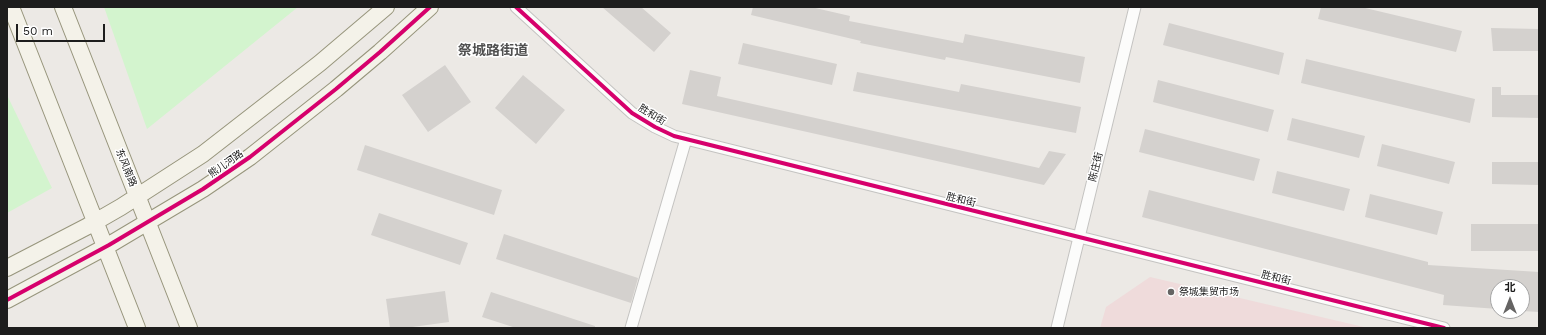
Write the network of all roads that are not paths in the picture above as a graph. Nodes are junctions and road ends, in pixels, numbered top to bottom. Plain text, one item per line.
1 (11, 7) edge
2 (63, 7) edge
3 (386, 7) edge
4 (430, 7) edge
5 (516, 7) edge
6 (1135, 7) edge
7 (686, 139) junction
8 (137, 196) junction
9 (95, 222) junction
10 (148, 223) junction
11 (1079, 237) junction
12 (105, 247) junction
13 (7, 268) edge
14 (7, 300) edge
15 (137, 328) edge
16 (189, 328) edge
17 (631, 328) edge
18 (1057, 328) edge
19 (1444, 328) edge

1 - 9 street
2 - 8 street, 东风南路
3 - 8 street
4 - 10 street, 熊儿河路
5 - 7 street, 胜和街
6 - 11 street, 陈庄街
7 - 11 street, 胜和街
7 - 17 street
8 - 9 street
8 - 10 street, 东风南路
9 - 12 street
9 - 13 street
10 - 12 street, 熊儿河路
10 - 16 street, 东风南路
11 - 18 street, 陈庄街
11 - 19 street, 胜和街
12 - 14 street, 熊儿河路
12 - 15 street

